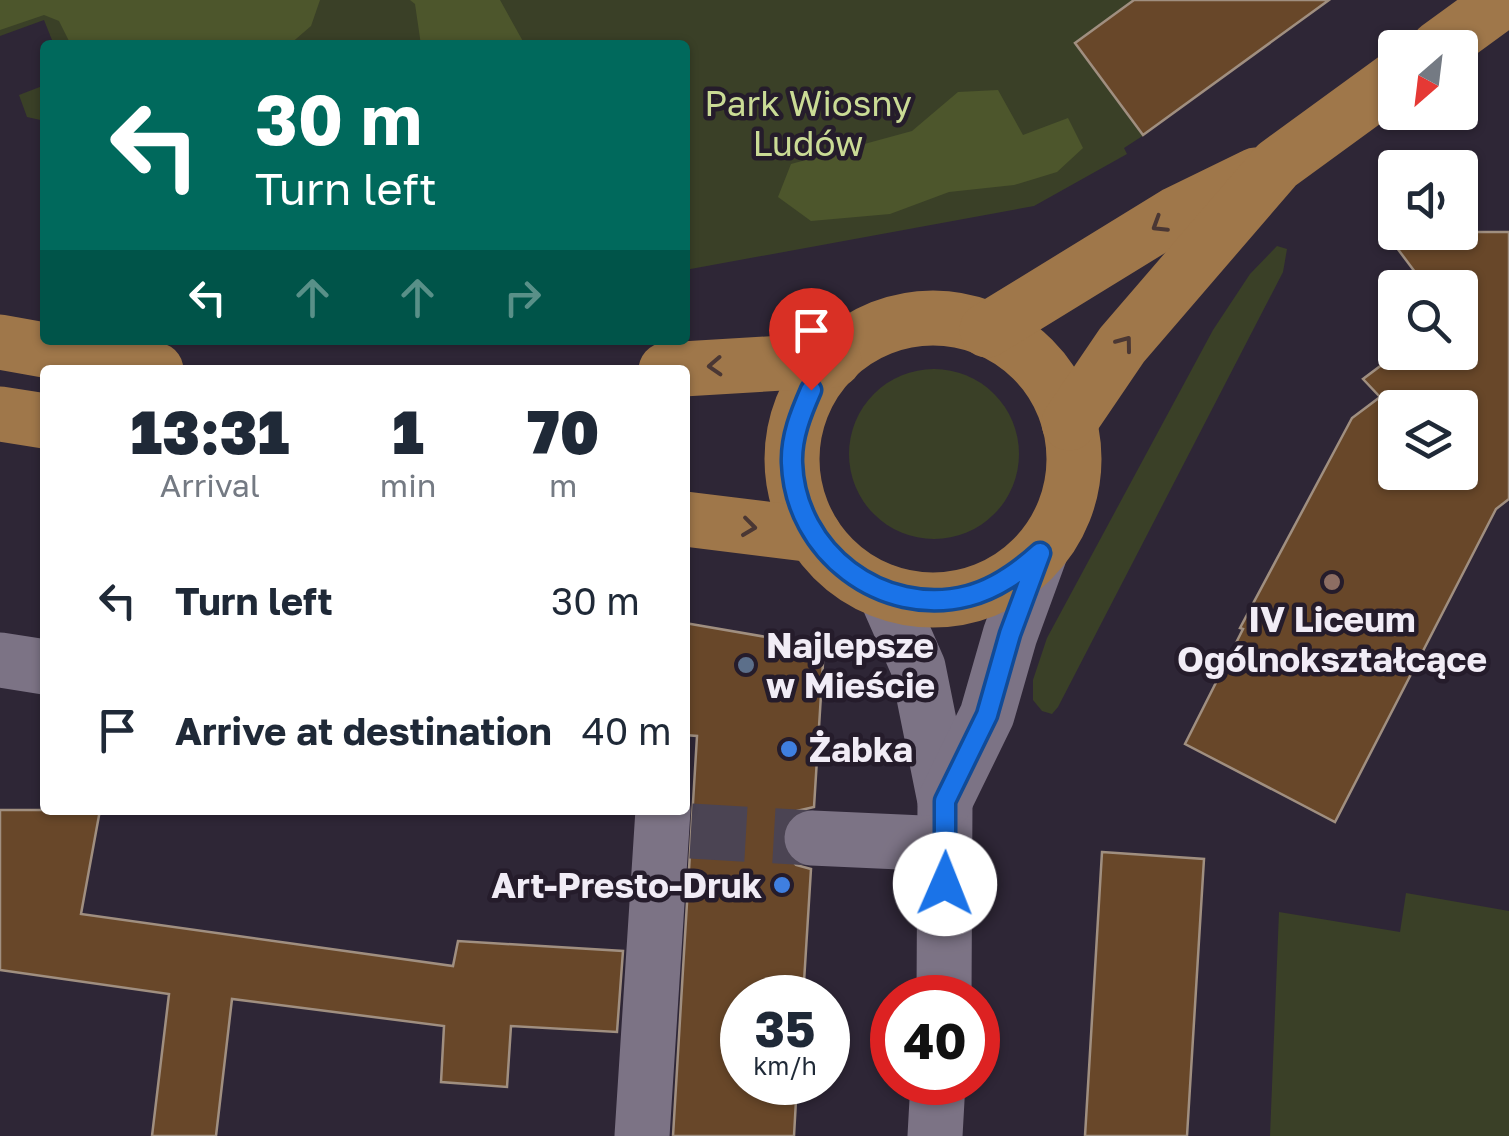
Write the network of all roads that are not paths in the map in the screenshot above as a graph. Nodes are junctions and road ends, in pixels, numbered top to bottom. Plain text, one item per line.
1 (1504, 0) edge
2 (1463, 30) edge
3 (1378, 91) edge
4 (1277, 165) junction
5 (987, 330) junction
6 (0, 342) edge
7 (834, 360) junction
8 (128, 365) edge
9 (690, 369) edge
10 (0, 414) edge
11 (40, 421) edge
12 (1069, 423) junction
13 (690, 520) edge
14 (814, 535) junction
15 (1040, 553) junction
16 (885, 592) junction
17 (0, 660) edge
18 (40, 666) edge
19 (672, 823) edge
20 (945, 823) junction
21 (812, 838) tunnel mouth
22 (944, 975) edge
23 (937, 1105) edge
24 (642, 1136) edge
25 (935, 1136) edge

1 - 2 main road
3 - 4 main road
4 -> 5 main road
12 -> 4 main road
5 - 7 main road
5 - 12 main road
6 - 8 main road
7 -> 9 main road
7 - 14 main road
10 - 11 main road
12 - 15 main road
13 -> 14 main road
14 - 16 main road
15 - 16 main road
15 - 20 street
16 - 20 street
17 - 18 street
19 - 24 street
20 - 21 street
20 - 22 street
23 - 25 street

